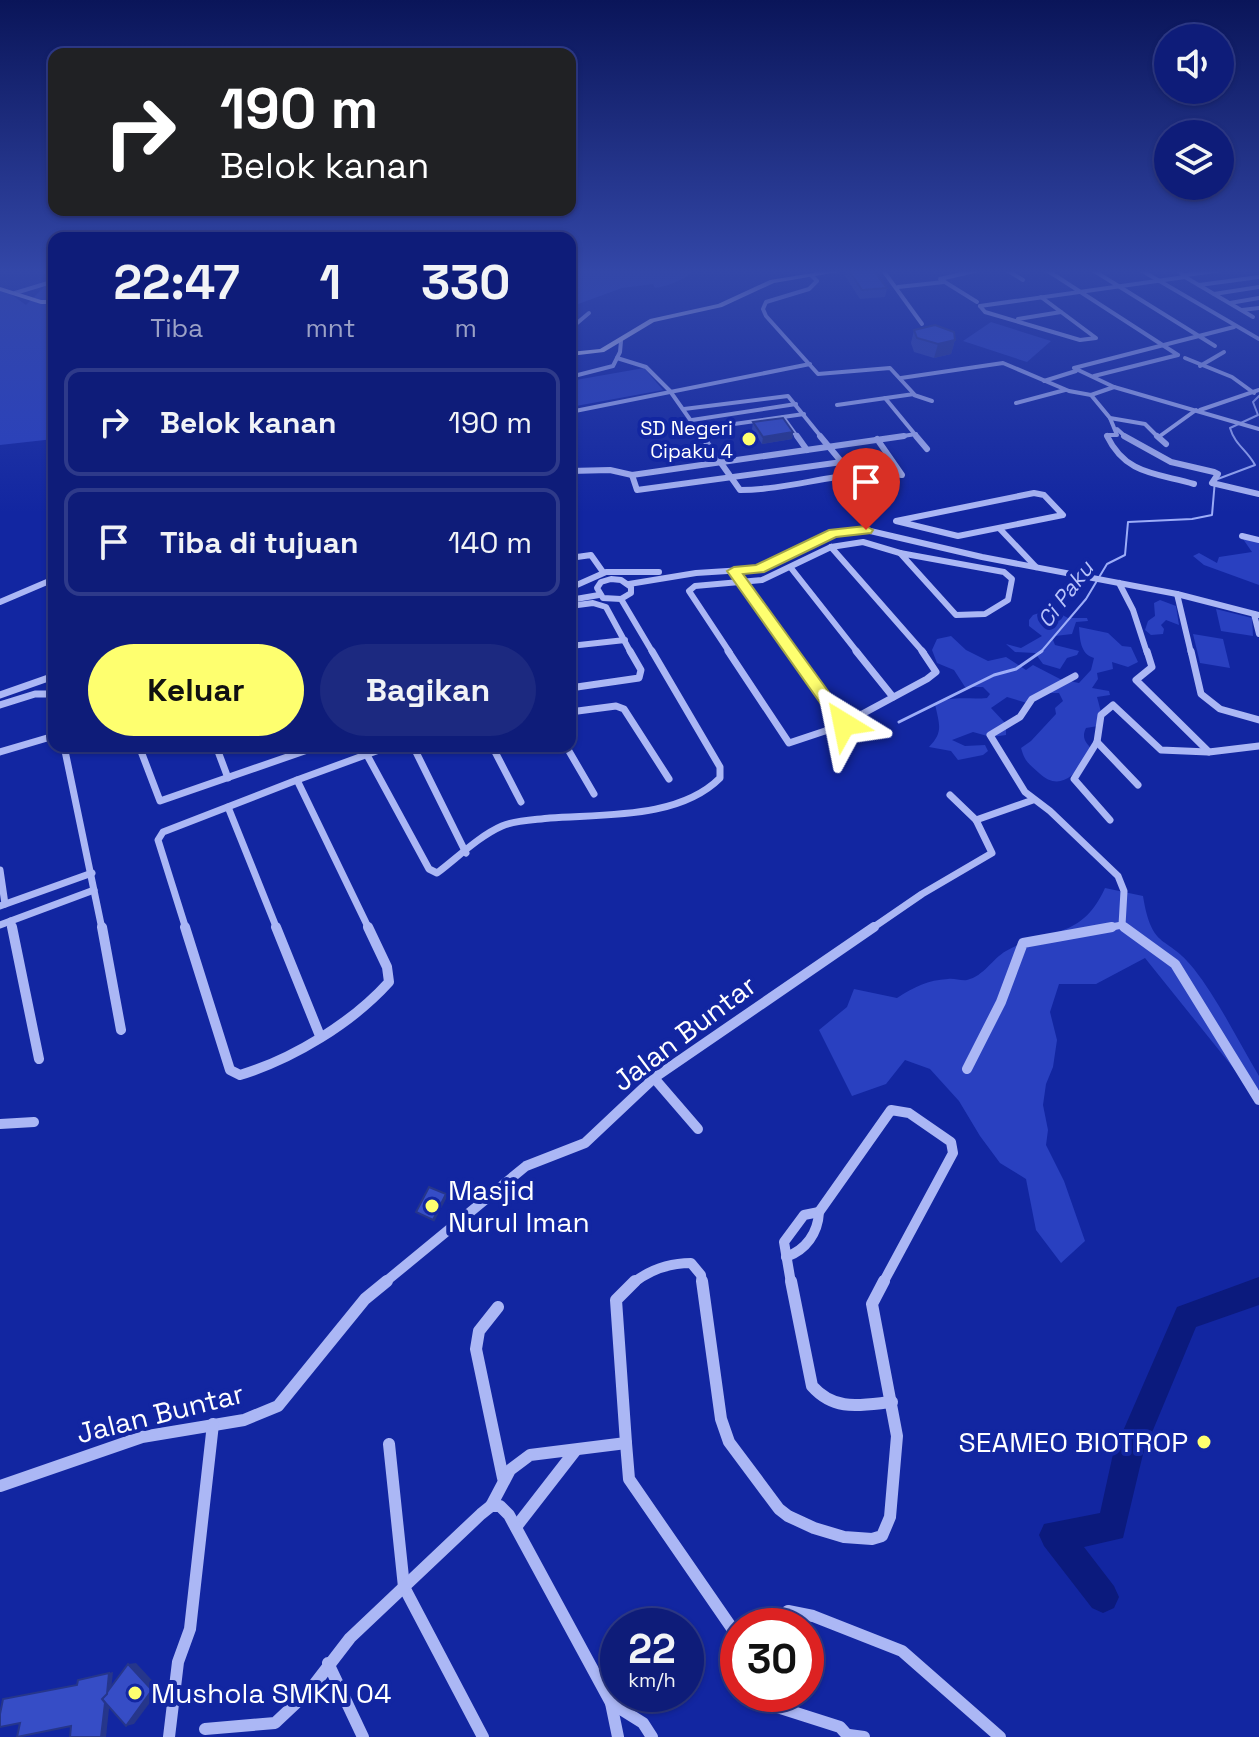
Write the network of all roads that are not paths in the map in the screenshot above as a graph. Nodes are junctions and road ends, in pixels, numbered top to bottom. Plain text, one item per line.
1 (604, 350) edge
2 (619, 350) edge
3 (798, 350) edge
4 (1141, 350) edge
5 (1169, 350) edge
6 (1224, 352) dead end
7 (576, 353) edge
8 (617, 358) junction
9 (1185, 358) dead end
10 (810, 364) junction
11 (1200, 366) junction
12 (1076, 371) junction
13 (576, 376) edge
14 (1094, 376) junction
15 (901, 378) junction
16 (1044, 381) junction
17 (1114, 387) junction
18 (1066, 390) junction
19 (670, 391) junction
20 (1256, 391) edge
21 (914, 395) junction
22 (1091, 395) junction
23 (885, 398) junction
24 (932, 401) dead end
25 (1016, 403) dead end
26 (796, 404) junction
27 (837, 405) dead end
28 (684, 409) junction
29 (1198, 410) junction
30 (576, 411) edge
31 (804, 414) junction
32 (783, 417) junction
33 (1110, 418) junction
34 (692, 420) junction
35 (699, 429) junction
36 (1117, 429) junction
37 (1259, 429) edge
38 (916, 434) junction
39 (1160, 436) junction
40 (877, 439) junction
41 (1166, 444) dead end
42 (831, 447) junction
43 (927, 449) dead end
44 (807, 450) junction
45 (721, 461) junction
46 (842, 462) junction
47 (576, 471) edge
48 (632, 475) junction
49 (853, 475) junction
50 (731, 477) junction
51 (1194, 484) dead end
52 (864, 489) dead end
53 (1259, 494) edge
54 (1000, 529) junction
55 (1242, 536) dead end
56 (1259, 540) edge
57 (831, 547) junction
58 (900, 553) junction
59 (576, 557) edge
60 (1037, 567) junction
61 (791, 568) junction
62 (734, 571) junction
63 (603, 572) junction
64 (659, 572) dead end
65 (48, 582) edge
66 (1119, 583) junction
67 (629, 584) junction
68 (744, 584) junction
69 (576, 586) edge
70 (1177, 594) junction
71 (599, 595) junction
72 (621, 599) junction
73 (576, 601) edge
74 (0, 602) edge
75 (576, 603) edge
76 (1256, 614) edge
77 (1259, 634) edge
78 (625, 640) junction
79 (576, 645) edge
80 (1075, 676) dead end
81 (48, 678) edge
82 (576, 687) edge
83 (48, 694) edge
84 (0, 695) edge
85 (893, 697) junction
86 (0, 705) edge
87 (576, 711) edge
88 (1259, 720) edge
89 (844, 724) junction
90 (48, 738) edge
91 (1097, 742) junction
92 (1259, 746) edge
93 (0, 752) edge
94 (65, 752) edge
95 (141, 752) edge
96 (218, 752) edge
97 (290, 752) edge
98 (375, 752) edge
99 (416, 752) edge
100 (495, 752) edge
101 (570, 752) edge
102 (1209, 752) junction
103 (367, 755) junction
104 (228, 778) junction
105 (669, 779) dead end
106 (297, 780) junction
107 (1138, 785) dead end
108 (594, 794) dead end
109 (950, 795) dead end
110 (1033, 800) junction
111 (521, 802) dead end
112 (228, 807) junction
113 (976, 820) junction
114 (1110, 820) dead end
115 (466, 853) junction
116 (0, 870) edge
117 (92, 873) junction
118 (94, 890) junction
119 (3, 905) edge
120 (11, 921) junction
121 (0, 925) edge
122 (1122, 925) junction
123 (121, 1030) dead end
124 (320, 1036) junction
125 (39, 1059) dead end
126 (967, 1069) dead end
127 (654, 1078) junction
128 (1259, 1100) edge
129 (34, 1122) dead end
130 (0, 1124) edge
131 (698, 1129) dead end
132 (819, 1212) junction
133 (786, 1257) junction
134 (498, 1307) dead end
135 (892, 1402) junction
136 (213, 1424) junction
137 (626, 1443) junction
138 (389, 1444) dead end
139 (575, 1451) junction
140 (503, 1479) junction
141 (0, 1486) edge
142 (491, 1506) junction
143 (516, 1527) junction
144 (404, 1587) junction
145 (720, 1611) edge
146 (824, 1620) edge
147 (328, 1663) junction
148 (600, 1683) edge
149 (613, 1712) edge
150 (625, 1712) edge
151 (793, 1712) edge
152 (205, 1729) dead end
153 (849, 1736) edge
154 (169, 1737) edge
155 (363, 1737) edge
156 (483, 1737) edge
157 (618, 1737) edge
158 (652, 1737) edge
159 (864, 1737) edge
160 (1000, 1737) edge

1 - 7 street
2 - 8 street
3 - 10 street
4 - 12 street
5 - 14 street
6 - 11 street
8 - 13 street
8 - 19 street
9 - 11 street
10 - 15 street
10 - 19 street
11 - 20 street
12 - 14 street
12 - 16 street
14 - 17 street
15 - 16 street
15 - 21 street
16 - 18 street
17 - 22 street
17 - 29 street
18 - 22 street
18 - 25 street
19 - 28 street
19 - 30 street
20 - 29 street
21 - 23 street
21 - 24 street
22 - 33 street
23 - 27 street
23 - 38 street
26 - 28 street
26 - 31 street
26 - 34 street
28 - 34 street
29 - 37 street
29 - 39 street
31 - 32 street
31 - 42 street
32 - 35 street
32 - 44 street
33 - 36 street
33 - 39 street
34 - 35 street
35 - 45 street
36 - 51 street
36 - 53 street
38 - 40 street
38 - 43 street
39 - 41 street
40 - 42 street
40 - 49 street
42 - 44 street
42 - 46 street
44 - 45 street
45 - 48 street
45 - 50 street
46 - 49 street
46 - 50 street
47 - 48 street
48 - 50 street
49 - 50 street
49 - 52 street
54 - 54 street
54 - 60 street
55 - 56 street
57 - 58 street
57 - 61 street
57 - 85 street
58 - 58 street
59 - 63 street
60 - 62 street
60 - 66 street
61 - 68 street
61 - 85 street
62 - 67 street
62 - 68 street
63 - 64 street
63 - 69 street
65 - 74 street
66 - 70 street
66 - 102 street
67 - 71 street
67 - 72 street
68 - 89 street
68 - 89 street
70 - 76 street
70 - 88 street
71 - 72 street
71 - 73 street
72 - 115 street
75 - 78 street
76 - 77 street
78 - 79 street
78 - 82 street
80 - 110 street
81 - 84 street
83 - 86 street
85 - 89 street
87 - 105 street
90 - 93 street
91 - 102 street
91 - 107 street
91 - 114 street
92 - 102 street
94 - 117 street
95 - 104 street
96 - 104 street
97 - 104 street
98 - 103 street
99 - 115 street
100 - 111 street
101 - 108 street
103 - 106 street
103 - 115 street
106 - 112 street
106 - 124 street
109 - 113 street
110 - 113 street
110 - 122 street
112 - 124 street
112 - 124 street
113 - 127 street, Jalan Buntar
116 - 119 street
117 - 118 street
117 - 119 street
118 - 120 street
118 - 123 street
120 - 121 street
120 - 125 street
122 - 126 street
122 - 128 street
127 - 131 street
127 - 136 street, Jalan Buntar
129 - 130 street
132 - 133 street
132 - 133 street
132 - 135 street
133 - 135 street
134 - 140 street
135 - 137 street
136 - 141 street, Jalan Buntar
136 - 154 street
137 - 139 street
137 - 145 street
138 - 144 street
139 - 140 street
139 - 143 street
140 - 142 street
142 - 143 street
142 - 144 street
143 - 148 street
144 - 147 street
144 - 156 street
146 - 160 street
147 - 152 street
147 - 155 street
149 - 157 street
150 - 158 street
151 - 153 street
153 - 159 street

